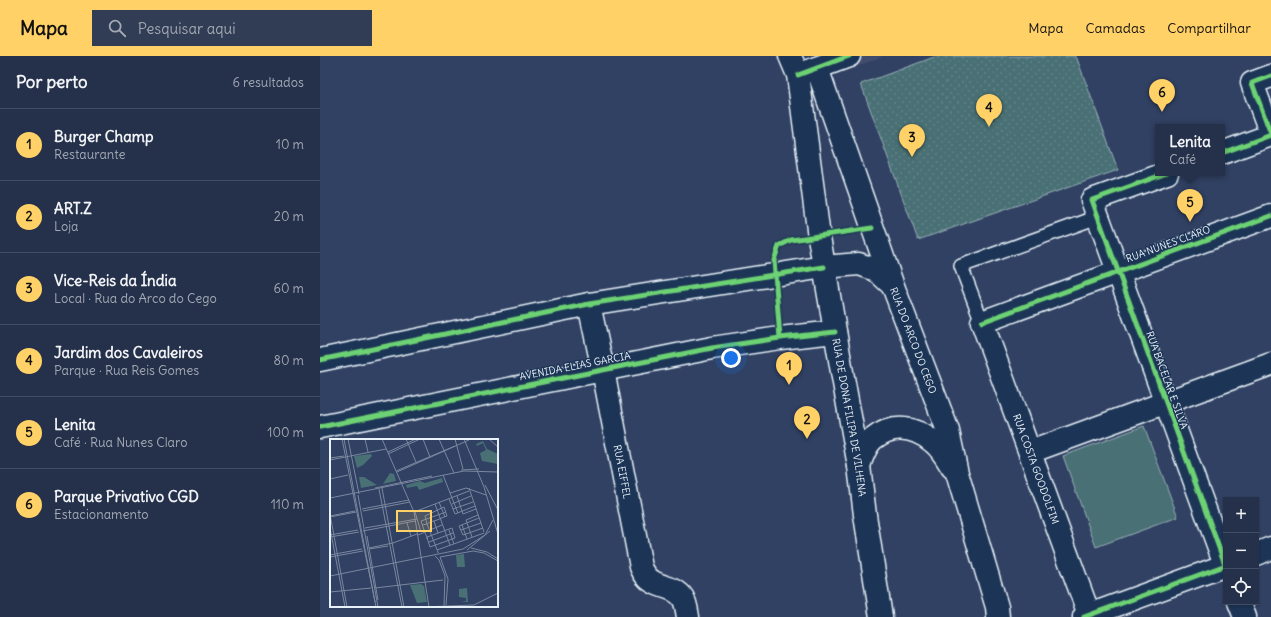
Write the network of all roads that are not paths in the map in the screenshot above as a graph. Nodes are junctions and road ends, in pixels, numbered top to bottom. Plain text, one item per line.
1 (849, 56) edge
2 (802, 66) edge
3 (1271, 76) edge
4 (1271, 134) edge
5 (1225, 152) edge
6 (1161, 176) edge
7 (1095, 208) junction
8 (1271, 216) edge
9 (824, 266) junction
10 (1118, 272) junction
11 (893, 286) junction
12 (589, 304) junction
13 (982, 322) junction
14 (835, 332) junction
15 (320, 360) edge
16 (1271, 364) edge
17 (603, 370) junction
18 (1166, 402) junction
19 (320, 426) edge
20 (1030, 452) junction
21 (859, 466) junction
22 (957, 473) junction
23 (1271, 548) edge
24 (1259, 553) edge
25 (1223, 558) edge
26 (1223, 567) edge
27 (1240, 605) edge
28 (1088, 616) edge
29 (688, 617) edge
30 (881, 617) edge
31 (998, 617) edge
32 (1245, 617) edge

1 - 2 street
2 - 9 street, RUA DE DONA FILIPA DE VILHENA
2 - 11 street, RUA DO ARCO DO CEGO
3 - 4 street
4 - 5 street
6 - 7 street
7 - 10 street, RUA BACELAR E SILVA
7 - 13 lane
8 - 10 street, RUA NUNES CLARO
9 - 11 street
9 - 12 street
9 - 14 street, RUA DE DONA FILIPA DE VILHENA
10 - 13 street, RUA NUNES CLARO
10 - 18 street, RUA BACELAR E SILVA
11 - 22 street, RUA DO ARCO DO CEGO
12 - 15 street
12 - 17 street, RUA EIFFEL
13 - 20 street, RUA COSTA GOODOLFIM
14 - 17 street, AVENIDA ELIAS GARCIA
14 - 21 street, RUA DE DONA FILIPA DE VILHENA
16 - 18 street
17 - 19 street, AVENIDA ELIAS GARCIA
17 - 29 street, RUA EIFFEL
18 - 20 street
18 - 25 street, RUA BACELAR E SILVA
20 - 28 street, RUA COSTA GOODOLFIM
21 - 22 street
21 - 30 street, RUA DE DONA FILIPA DE VILHENA
22 - 31 street, RUA DO ARCO DO CEGO
23 - 24 street
26 - 28 street
27 - 32 street

